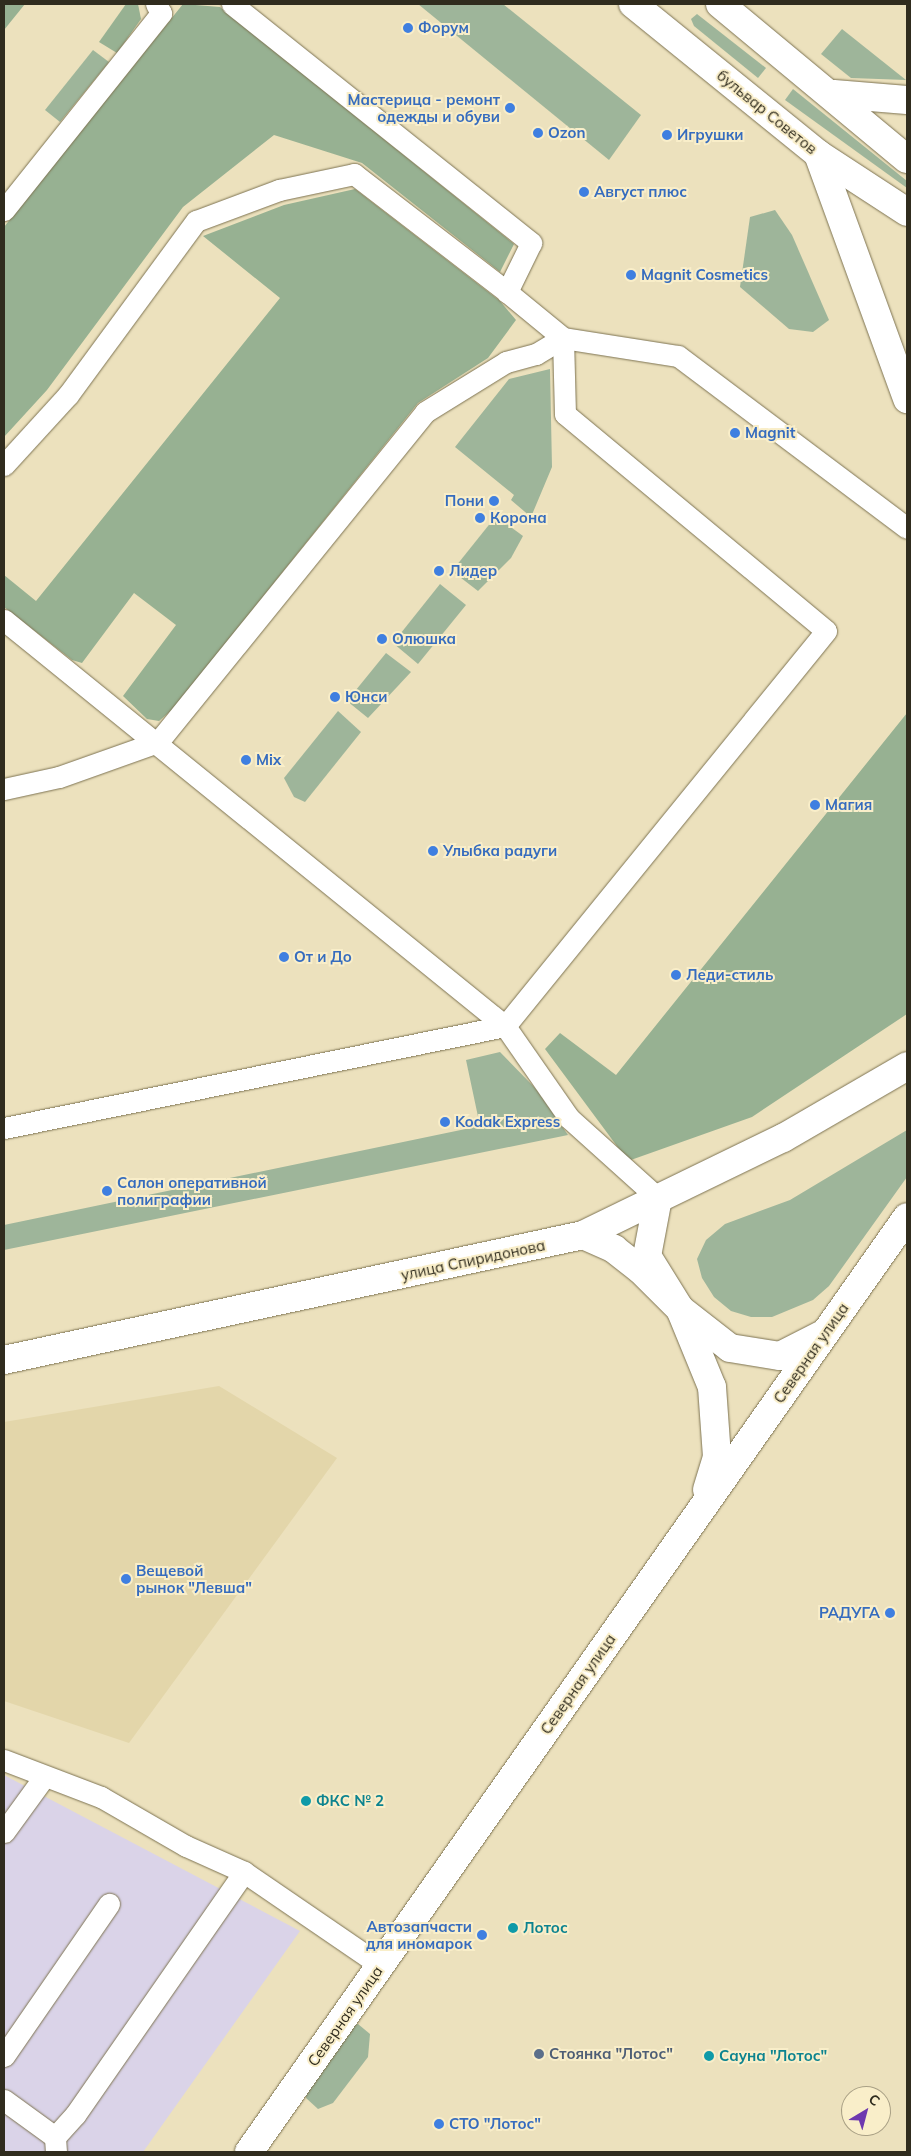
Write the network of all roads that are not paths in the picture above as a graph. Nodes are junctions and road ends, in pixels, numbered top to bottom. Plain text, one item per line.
1 (156, 4) edge
2 (232, 4) edge
3 (632, 4) edge
4 (720, 4) edge
5 (834, 94) junction
6 (907, 100) edge
7 (818, 154) junction
8 (907, 159) edge
9 (4, 210) edge
10 (907, 212) edge
11 (507, 292) junction
12 (563, 338) junction
13 (907, 399) edge
14 (4, 465) edge
15 (907, 528) edge
16 (4, 620) edge
17 (158, 742) junction
18 (4, 789) edge
19 (505, 1026) junction
20 (907, 1066) edge
21 (4, 1128) edge
22 (658, 1198) junction
23 (907, 1217) edge
24 (583, 1235) junction
25 (680, 1309) junction
26 (826, 1332) junction
27 (4, 1360) edge
28 (701, 1510) junction
29 (4, 1760) edge
30 (44, 1777) junction
31 (4, 1832) edge
32 (244, 1872) junction
33 (110, 1904) dead end
34 (380, 1965) junction
35 (4, 2056) edge
36 (4, 2100) edge
37 (56, 2145) edge
38 (249, 2152) edge

1 - 9 lane
2 - 11 lane
3 - 7 street, бульвар Советов
4 - 5 street
5 - 6 street
5 - 8 street
7 - 10 street, бульвар Советов
7 - 13 street
11 - 12 lane
11 - 14 lane
12 - 15 lane
12 - 17 lane
12 - 19 lane
16 - 17 lane
17 - 18 lane
17 - 19 lane
19 - 21 lane
19 - 22 lane
20 - 22 street, улица Спиридонова
22 - 24 street, улица Спиридонова
22 - 25 street
23 - 26 street, Северная улица
24 - 25 street
24 - 27 street, улица Спиридонова
25 - 26 street
25 - 28 street
26 - 28 street, Северная улица
28 - 34 street, Северная улица
29 - 30 lane
30 - 31 lane
30 - 32 lane
32 - 34 lane
32 - 37 lane
33 - 35 lane
34 - 38 street, Северная улица
36 - 37 lane

